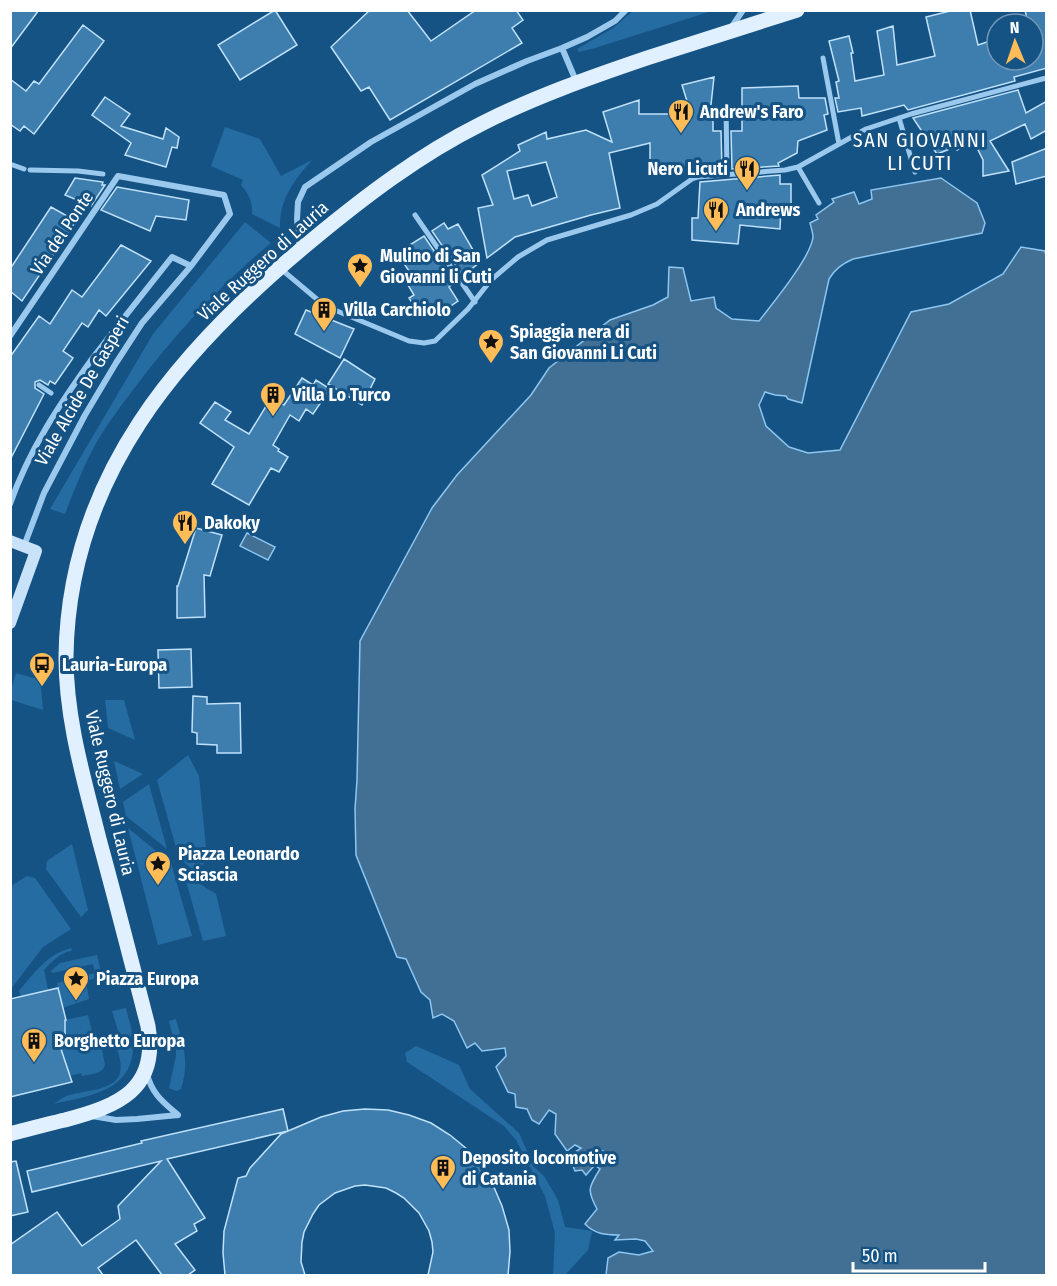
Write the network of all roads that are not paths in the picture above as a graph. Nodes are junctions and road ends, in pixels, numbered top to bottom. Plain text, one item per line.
1 (626, 10) edge
2 (743, 10) edge
3 (797, 10) edge
4 (729, 31) junction
5 (562, 48) junction
6 (823, 58) dead end
7 (1047, 78) edge
8 (576, 82) junction
9 (726, 105) dead end
10 (899, 118) junction
11 (839, 144) junction
12 (10, 164) edge
13 (798, 167) junction
14 (915, 172) dead end
15 (103, 174) dead end
16 (728, 175) junction
17 (224, 195) joint
18 (819, 203) dead end
19 (415, 214) dead end
20 (300, 250) junction
21 (191, 266) junction
22 (280, 268) junction
23 (474, 302) junction
24 (10, 336) edge
25 (39, 385) dead end
26 (51, 393) dead end
27 (10, 504) edge
28 (10, 541) edge
29 (30, 548) junction
30 (10, 623) edge
31 (146, 1070) junction
32 (84, 1115) junction
33 (10, 1134) edge

1 - 5 street
2 - 4 street
3 - 4 main road, Viale Ruggero di Lauria
4 - 8 main road, Viale Ruggero di Lauria
5 - 8 street
5 - 20 street
6 - 11 street
7 - 10 street
8 - 20 main road, Viale Ruggero di Lauria
9 - 16 street
10 - 11 street
10 - 14 street
11 - 13 street
12 - 15 street
13 - 16 street
13 - 18 street
16 - 23 street
17 - 21 street, Viale Alcide De Gasperi
17 - 24 street, Via del Ponte
19 - 23 street
20 - 22 main road, Viale Ruggero di Lauria
21 - 27 street, Viale Alcide De Gasperi
21 - 29 street, Viale Alcide De Gasperi
22 - 23 street
22 - 31 main road, Viale Ruggero di Lauria
25 - 26 street
28 - 29 main road
29 - 30 main road, Viale Alcide De Gasperi
31 - 32 main road
31 - 32 street
32 - 33 main road

